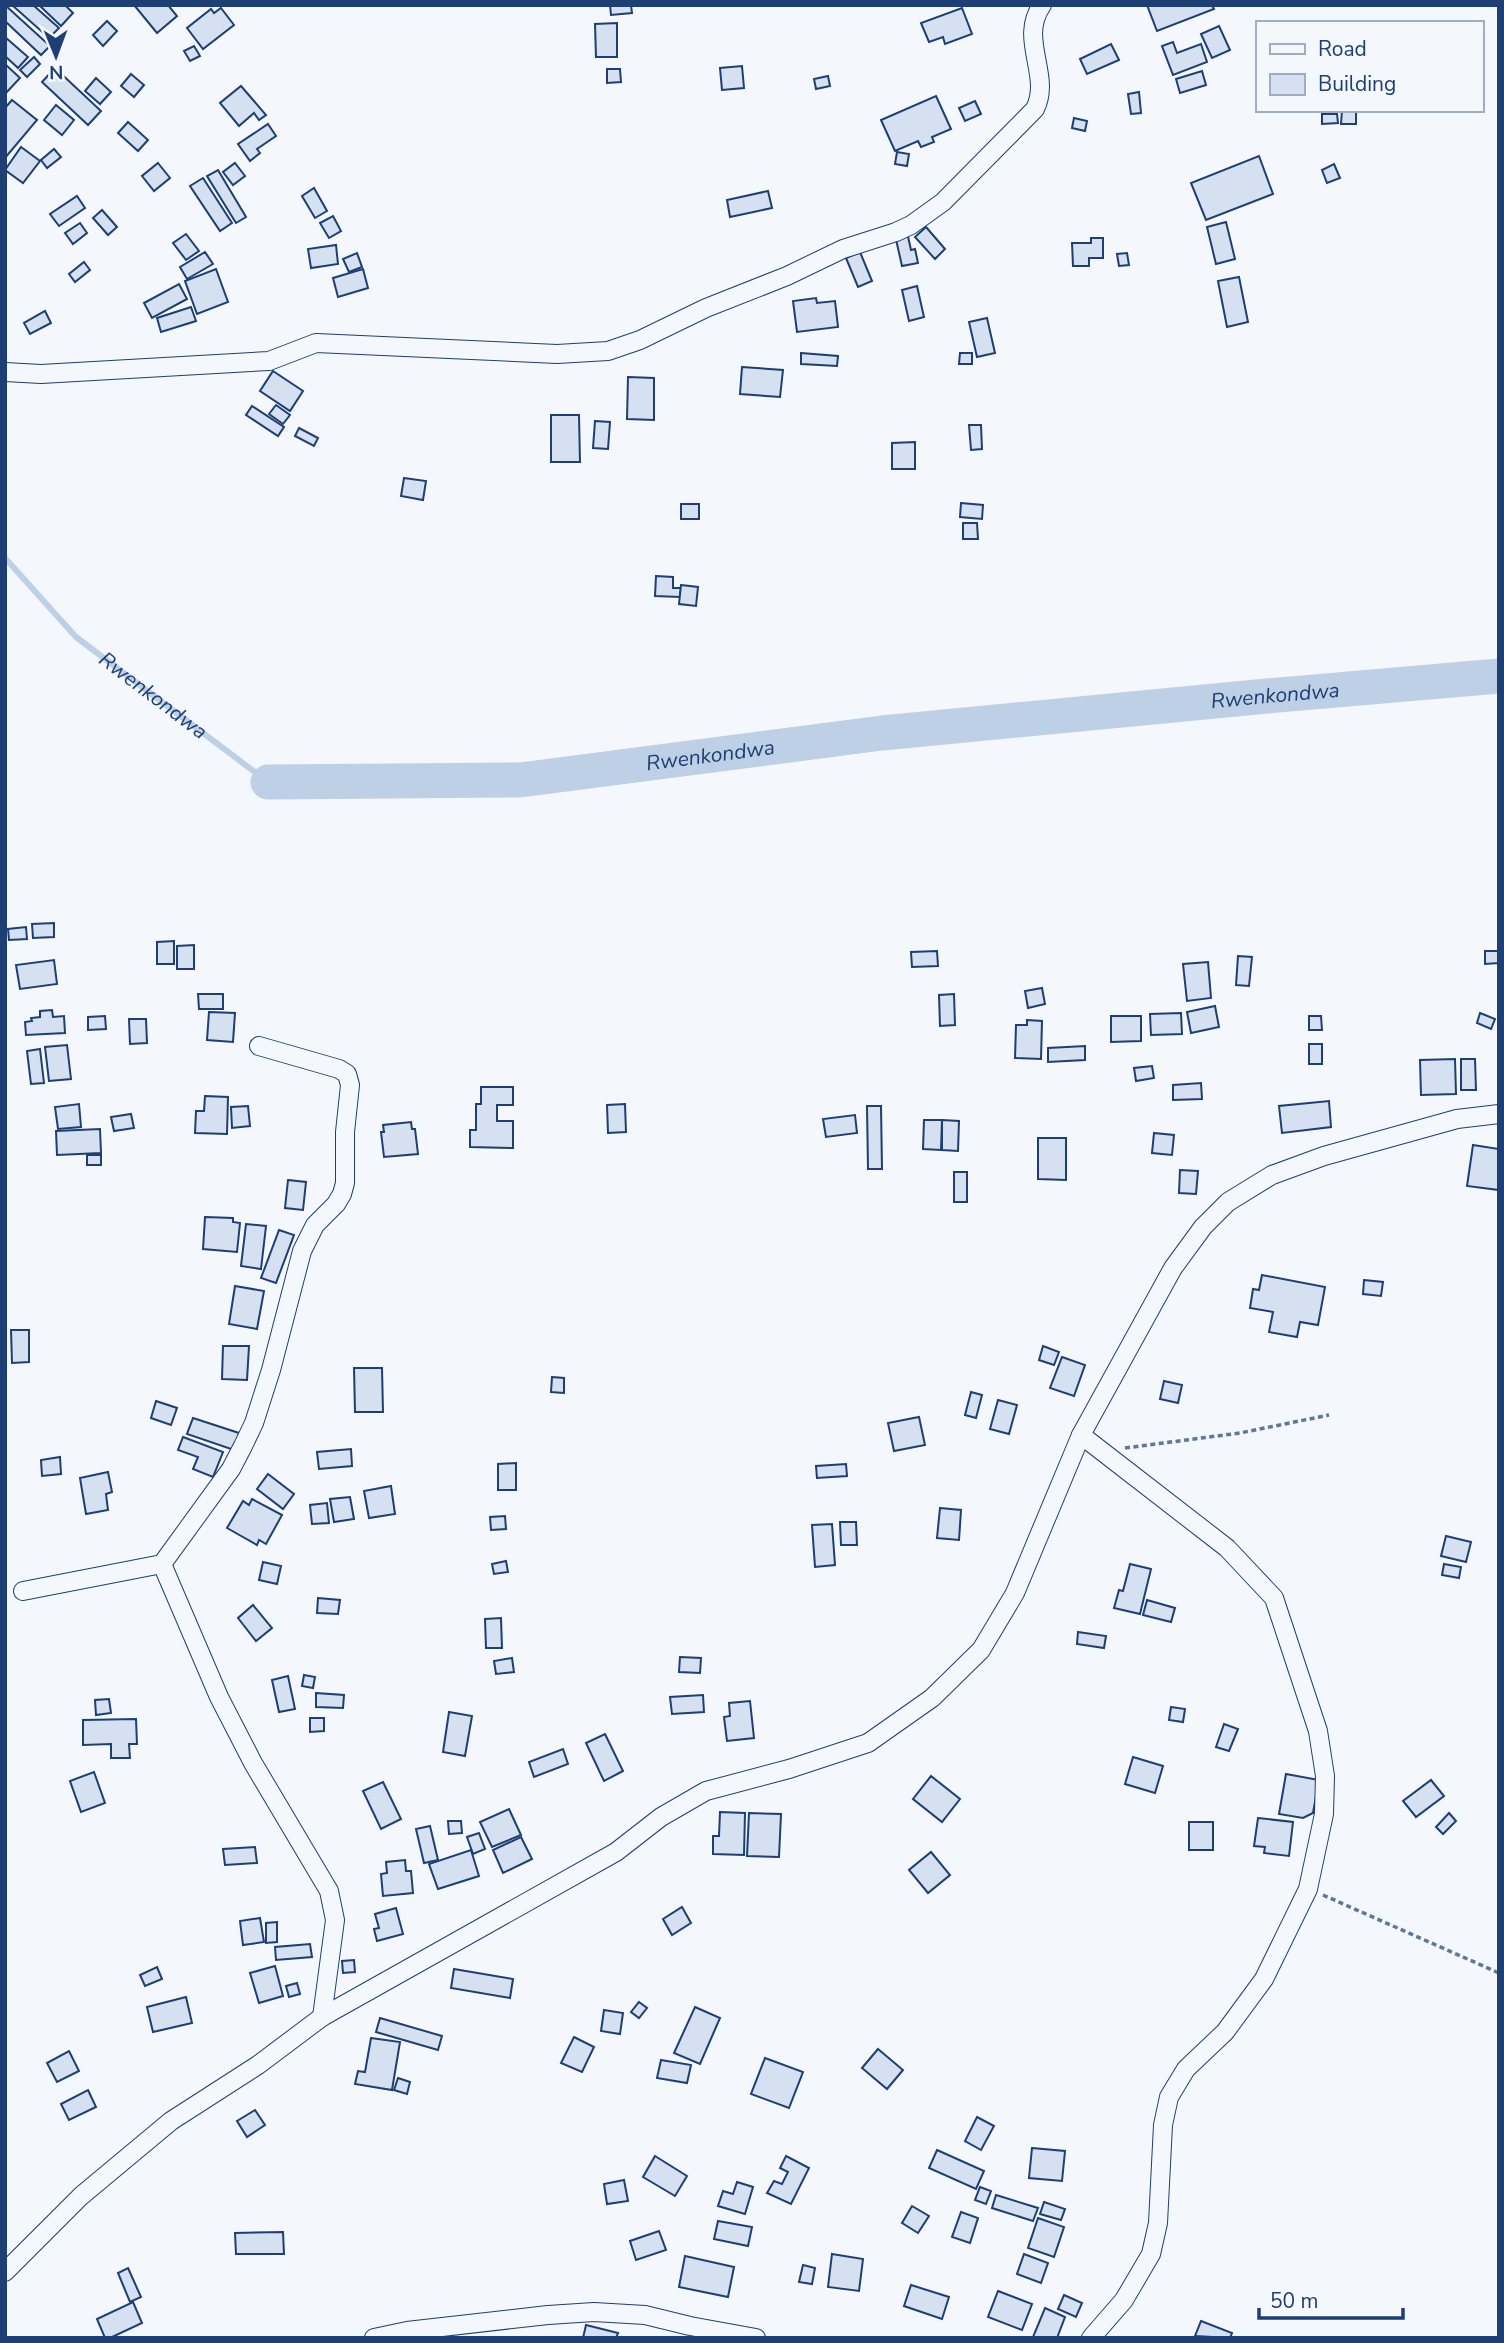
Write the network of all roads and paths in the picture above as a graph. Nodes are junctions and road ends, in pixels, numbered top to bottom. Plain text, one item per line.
1 (1042, 5) edge
2 (5, 372) edge
3 (259, 1046) dead end
4 (1499, 1114) edge
5 (1329, 1415) dead end
6 (1081, 1435) junction
7 (1102, 1451) junction
8 (162, 1564) junction
9 (23, 1591) dead end
10 (1308, 1889) junction
11 (1499, 1973) edge
12 (322, 2017) junction
13 (5, 2272) edge
14 (374, 2338) edge
15 (756, 2338) edge
16 (1090, 2338) edge

1 - 2 street
3 - 8 street
4 - 6 street
5 - 7 path
6 - 7 street
6 - 12 street
7 - 10 street
8 - 9 street
8 - 12 street
10 - 11 path
10 - 16 street
12 - 13 street
14 - 15 street

